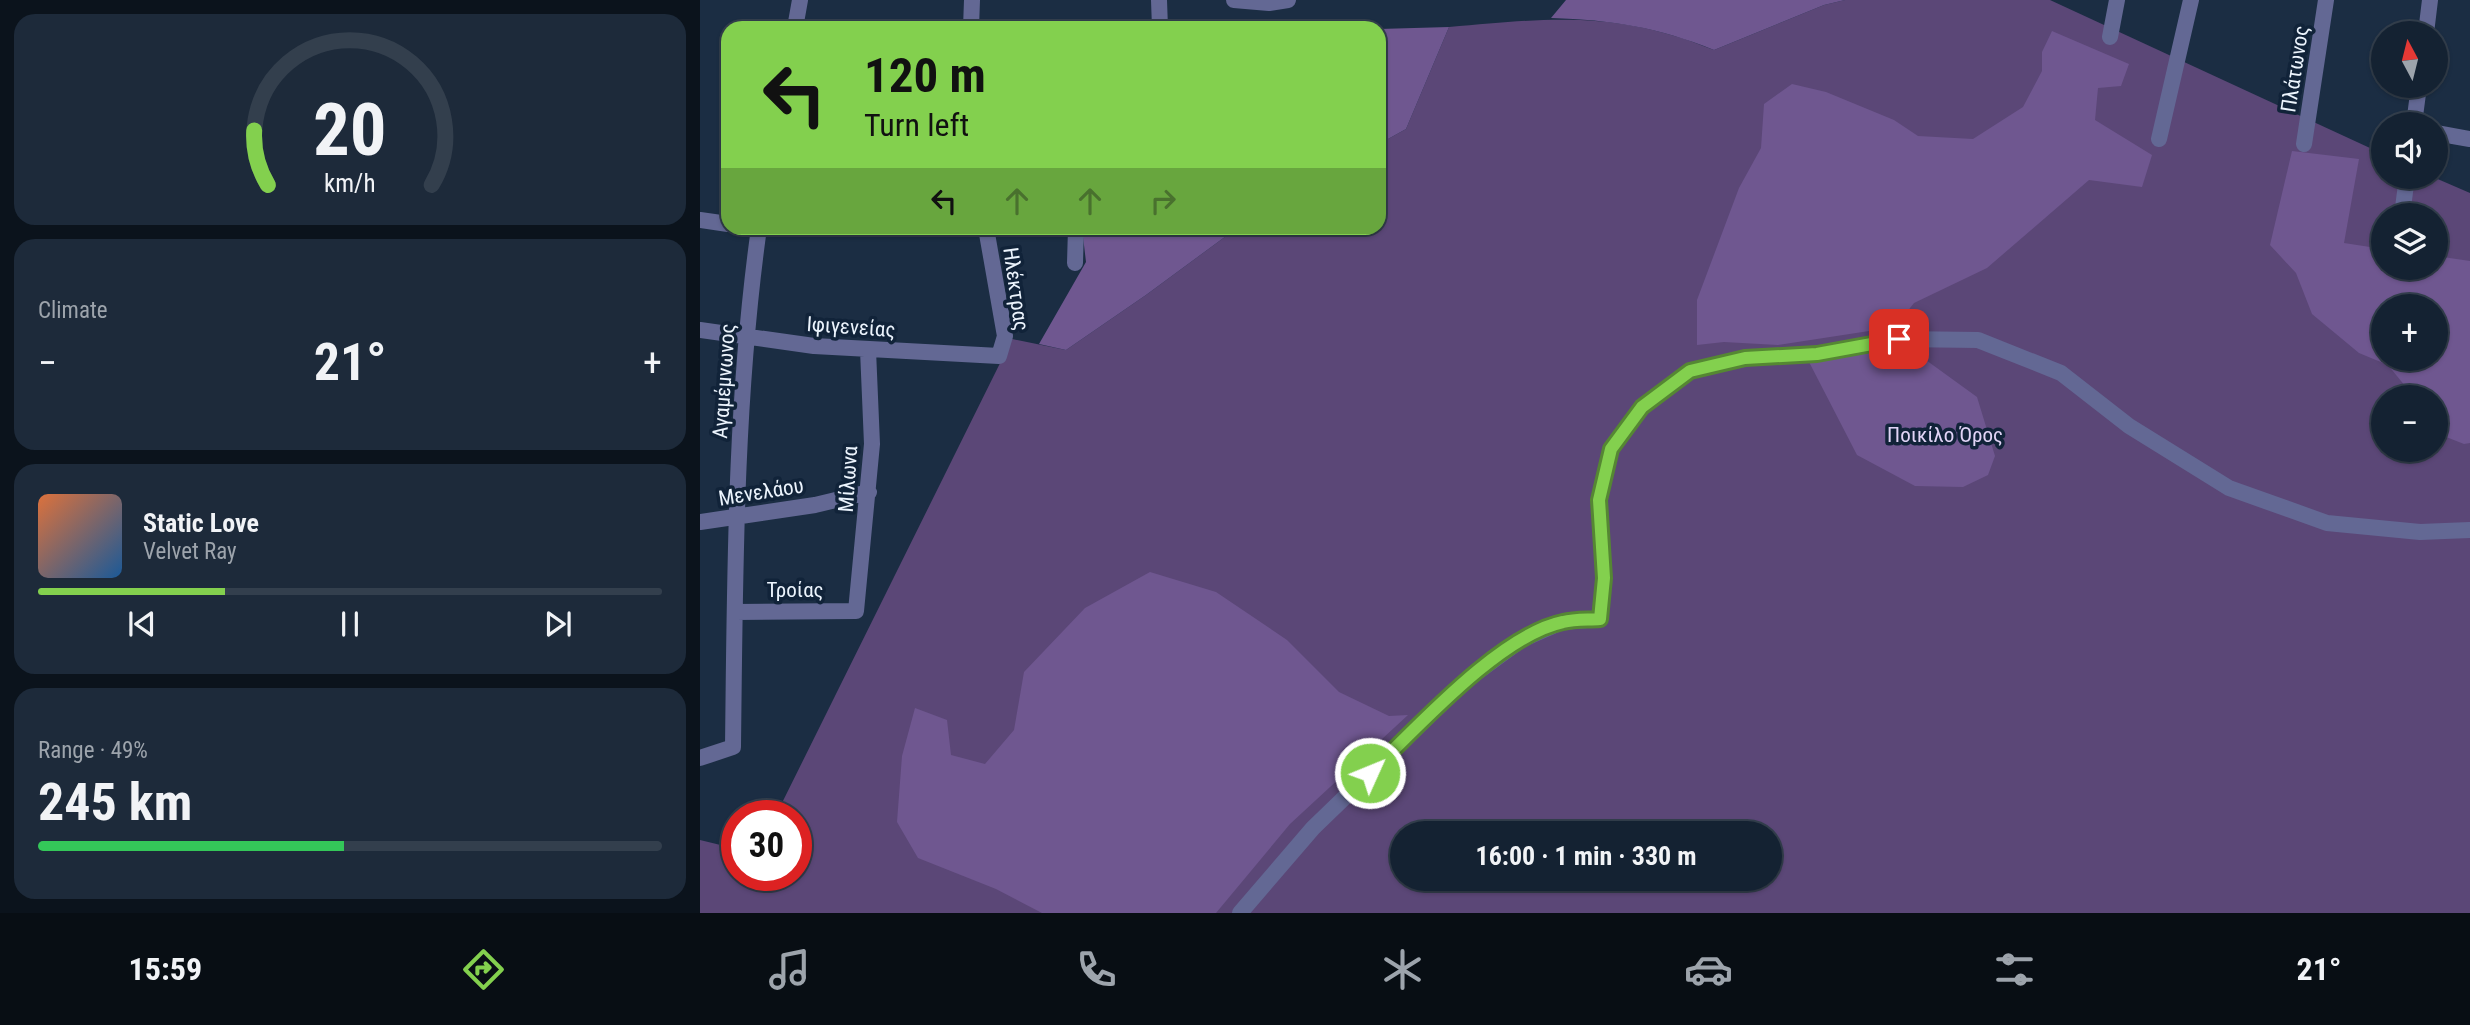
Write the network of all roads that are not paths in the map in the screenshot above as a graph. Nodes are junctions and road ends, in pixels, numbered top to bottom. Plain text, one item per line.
1 (800, 0) edge
2 (972, 0) edge
3 (1159, 0) edge
4 (1234, 0) edge
5 (1288, 0) edge
6 (2117, 0) edge
7 (2191, 0) edge
8 (2326, 0) edge
9 (2430, 0) edge
10 (796, 21) edge
11 (971, 21) edge
12 (1160, 21) edge
13 (2427, 21) edge
14 (2110, 37) dead end
15 (2448, 135) edge
16 (2159, 139) dead end
17 (2470, 139) edge
18 (2304, 144) dead end
19 (700, 220) edge
20 (721, 223) edge
21 (758, 235) edge
22 (987, 235) edge
23 (1076, 235) edge
24 (1075, 263) dead end
25 (700, 330) edge
26 (748, 337) junction
27 (868, 350) junction
28 (999, 356) joint
29 (869, 492) junction
30 (736, 518) junction
31 (700, 522) edge
32 (2470, 530) edge
33 (856, 611) joint
34 (735, 612) junction
35 (700, 758) edge
36 (1240, 913) edge

1 - 10 street
2 - 11 street
3 - 12 street
4 - 5 street
6 - 14 street
7 - 16 street
8 - 18 street, Πλάτωνος
9 - 13 street
15 - 17 street
19 - 20 street
21 - 26 street, Αγαμέμνωνος
22 - 28 street, Ηλέκτρας
23 - 24 street
25 - 26 street, Ιφιγενείας
26 - 27 street, Ιφιγενείας
26 - 30 street, Αγαμέμνωνος
27 - 28 street, Ιφιγενείας
27 - 29 street, Μίλωνα
29 - 30 street, Μενελάου
29 - 33 street, Μίλωνα
30 - 31 street, Μενελάου
30 - 34 street, Αγαμέμνωνος
32 - 36 street
33 - 34 street, Τροίας
34 - 35 street, Αγαμέμνωνος

